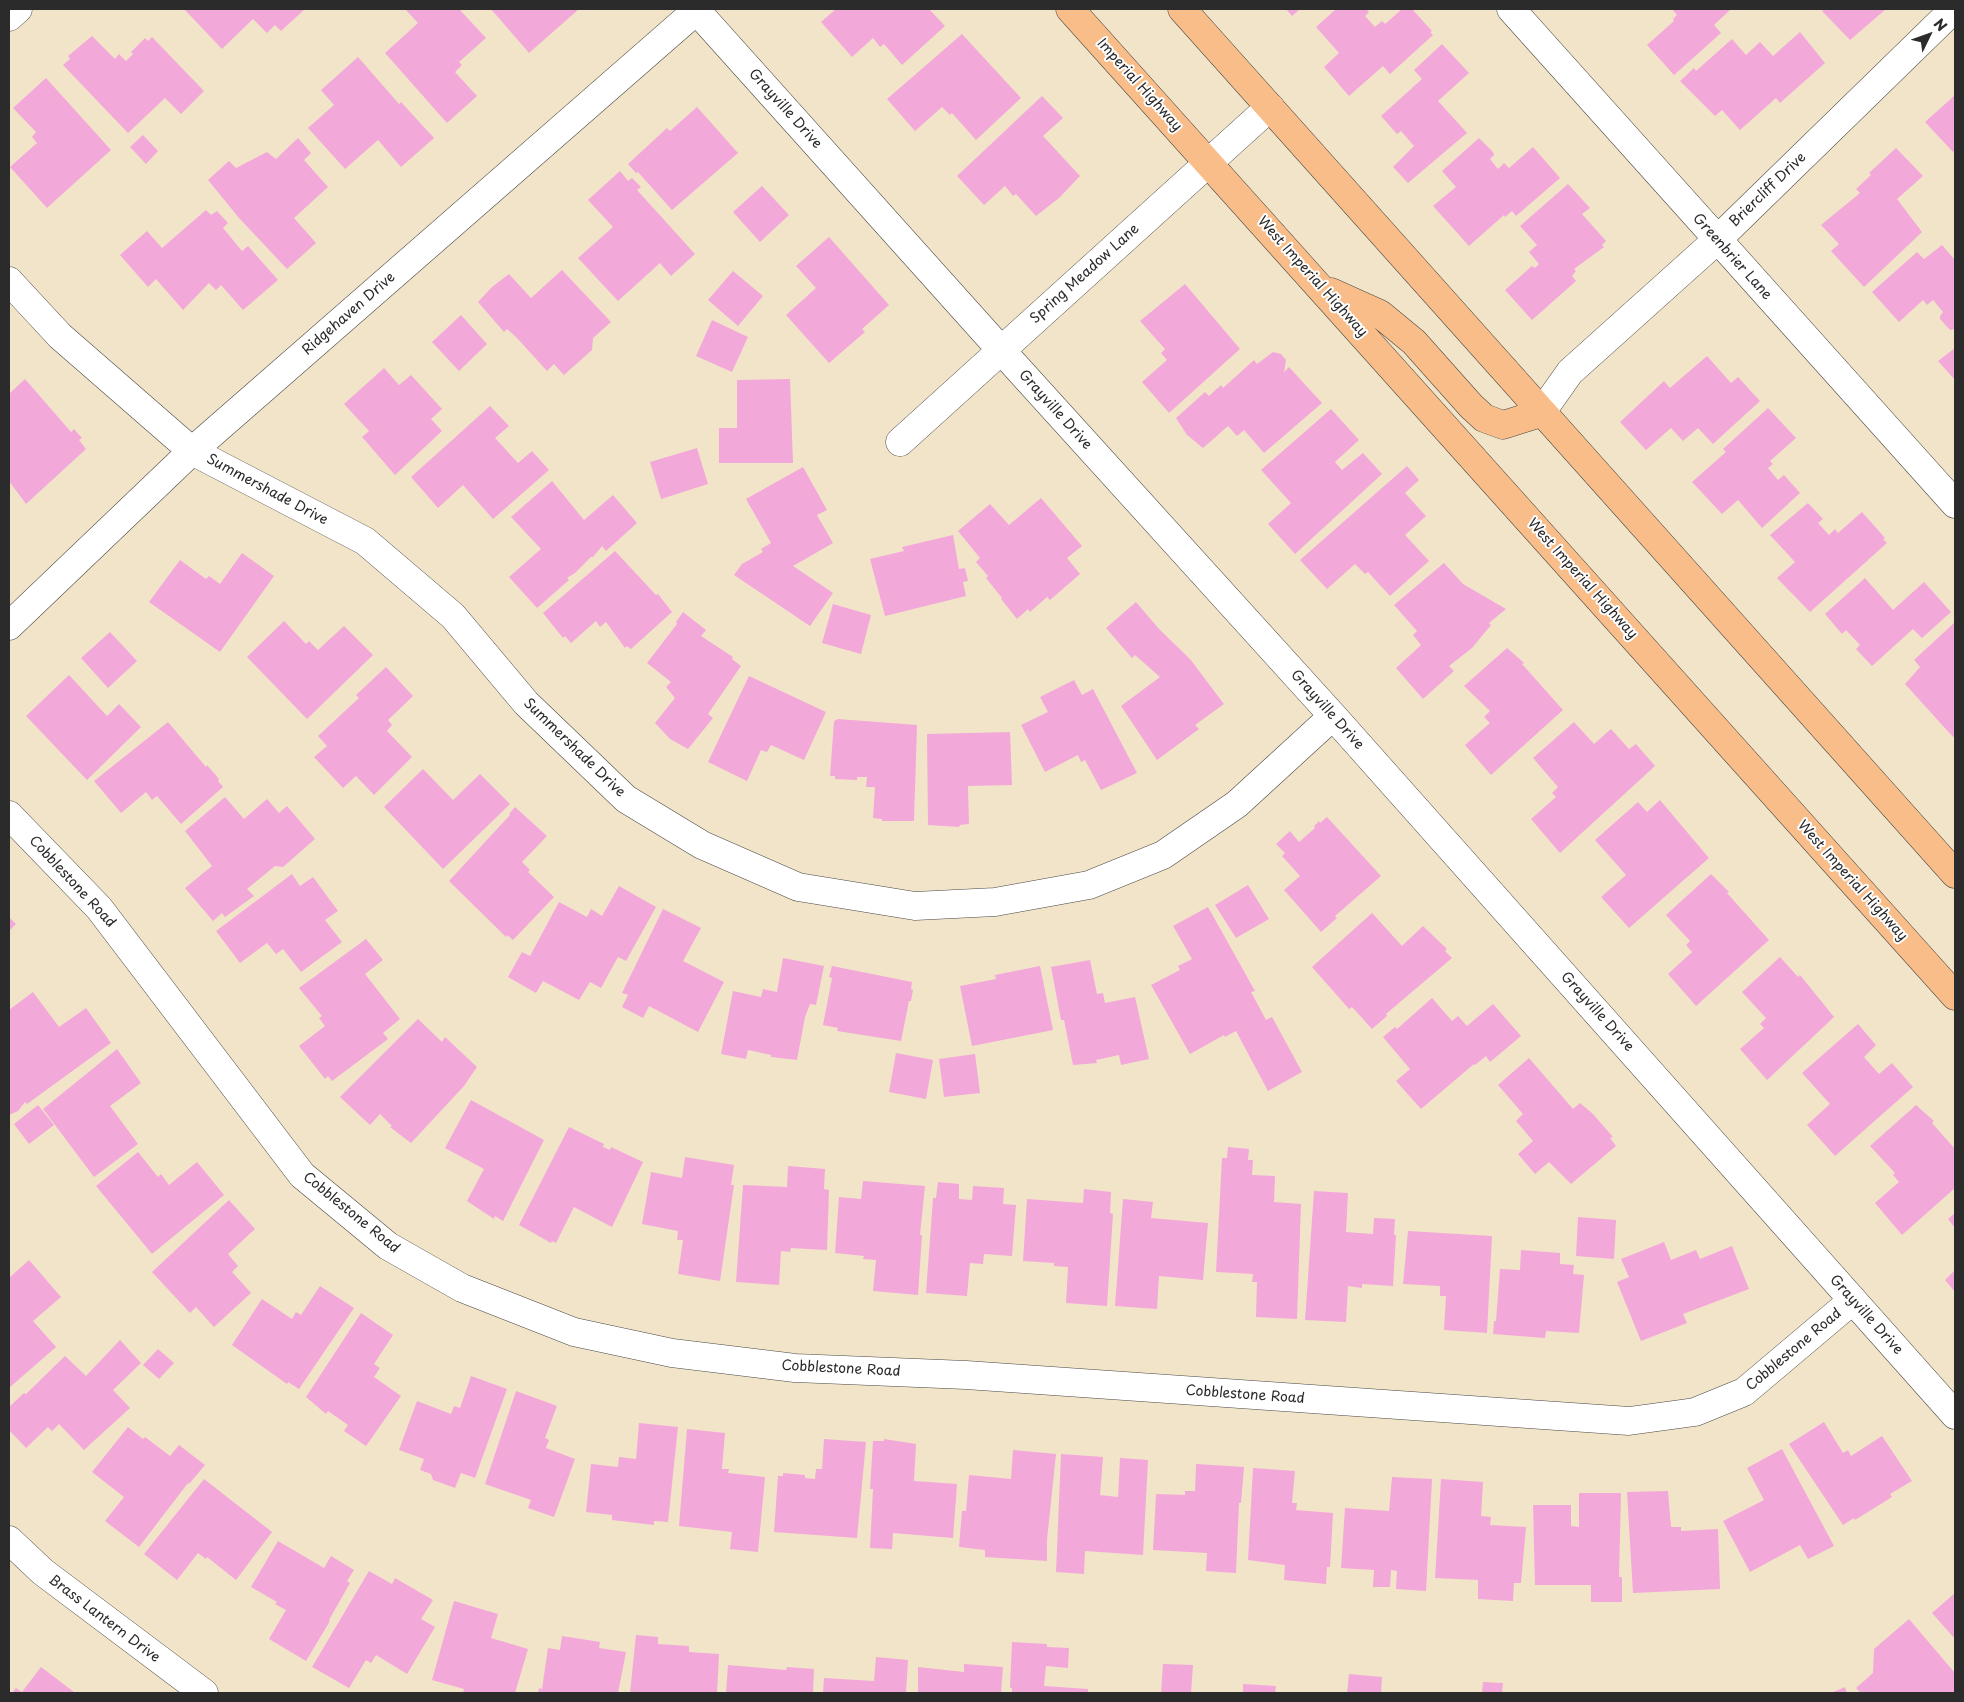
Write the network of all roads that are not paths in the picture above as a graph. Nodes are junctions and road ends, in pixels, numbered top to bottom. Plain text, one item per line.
1 (18, 9) edge
2 (1070, 9) edge
3 (1182, 9) edge
4 (1511, 9) edge
5 (1954, 9) edge
6 (696, 10) edge
7 (9, 17) edge
8 (1270, 107) junction
9 (1208, 162) junction
10 (1717, 240) junction
11 (9, 280) edge
12 (1321, 287) junction
13 (1001, 350) junction
14 (1541, 413) junction
15 (900, 442) dead end
16 (192, 451) junction
17 (1955, 504) edge
18 (9, 626) edge
19 (1333, 716) junction
20 (9, 815) edge
21 (1955, 874) edge
22 (1955, 996) edge
23 (1853, 1300) junction
24 (1955, 1414) edge
25 (9, 1540) edge
26 (204, 1693) edge

1 - 7 street
2 - 9 main road, Imperial Highway
3 - 8 main road
4 - 10 street, Greenbrier Lane
5 - 10 street, Briercliff Drive
6 - 13 street, Grayville Drive
6 - 16 street, Ridgehaven Drive
8 - 9 street, Spring Meadow Lane
8 - 14 main road
9 - 12 main road, West Imperial Highway
9 - 13 street, Spring Meadow Lane
10 - 14 street, Briercliff Drive
10 - 17 street, Greenbrier Lane
11 - 16 street, Summershade Drive
12 - 14 main road
12 - 22 main road, West Imperial Highway
13 - 15 street, Spring Meadow Lane
13 - 19 street, Grayville Drive
14 - 21 main road
16 - 18 street, Ridgehaven Drive
16 - 19 street, Summershade Drive
19 - 23 street, Grayville Drive
20 - 23 street, Cobblestone Road
23 - 24 street, Grayville Drive
25 - 26 street, Brass Lantern Drive

